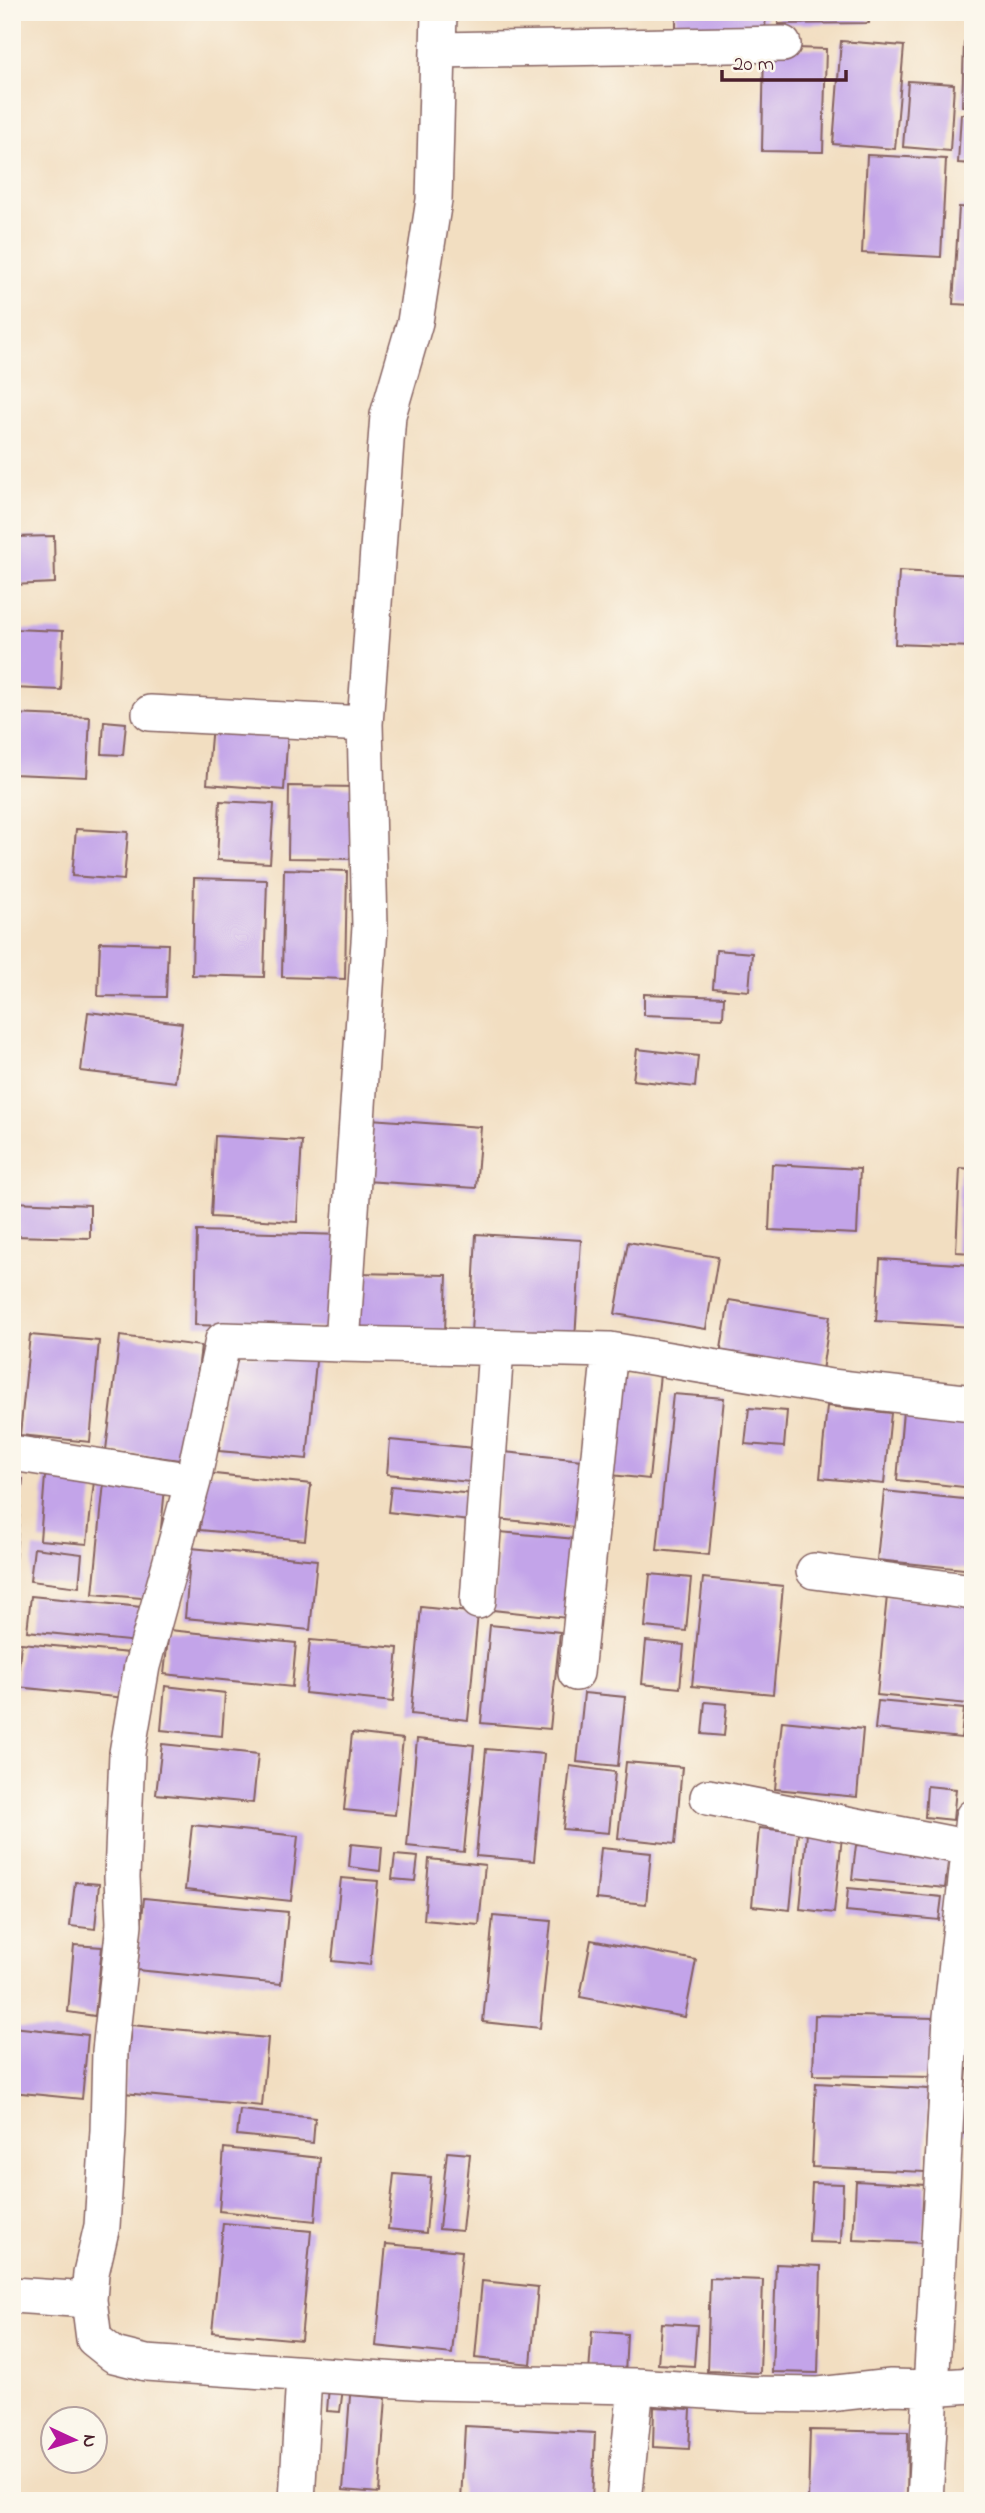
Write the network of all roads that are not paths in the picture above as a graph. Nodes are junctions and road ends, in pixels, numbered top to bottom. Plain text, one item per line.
1 (439, 12) edge
2 (783, 44) dead end
3 (438, 50) junction
4 (150, 713) dead end
5 (365, 724) junction
6 (342, 1344) junction
7 (496, 1349) junction
8 (610, 1350) junction
9 (973, 1403) edge
10 (12, 1453) edge
11 (193, 1481) junction
12 (814, 1571) dead end
13 (973, 1592) edge
14 (478, 1601) dead end
15 (576, 1673) dead end
16 (708, 1797) dead end
17 (971, 1832) edge
18 (12, 2295) edge
19 (89, 2300) junction
20 (304, 2374) junction
21 (973, 2385) edge
22 (636, 2386) junction
23 (929, 2388) junction
24 (297, 2501) edge
25 (624, 2501) edge
26 (925, 2501) edge

1 - 3 street
2 - 3 street
3 - 5 street
4 - 5 street
5 - 6 street
6 - 7 street
6 - 11 street
7 - 8 street
7 - 14 street
8 - 9 street
8 - 15 street
10 - 11 street
11 - 19 street
12 - 13 street
16 - 17 street
17 - 23 street
18 - 19 street
19 - 20 street
20 - 22 street
20 - 24 street
21 - 23 street
22 - 23 street
22 - 25 street
23 - 26 street

